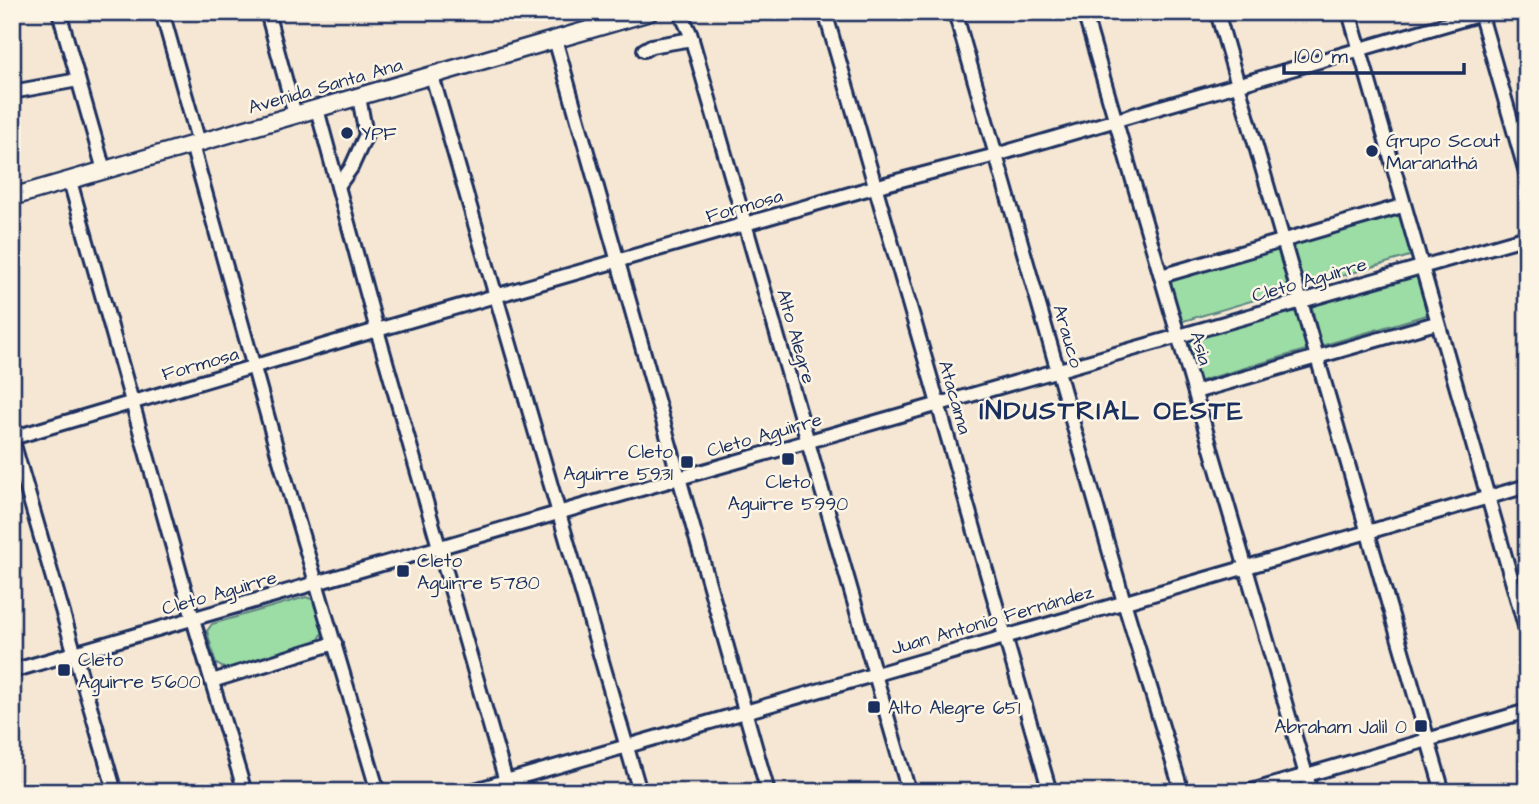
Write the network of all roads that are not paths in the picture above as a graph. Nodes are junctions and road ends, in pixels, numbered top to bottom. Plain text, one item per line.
1 (59, 12) edge
2 (162, 12) edge
3 (650, 12) edge
4 (680, 12) edge
5 (825, 12) edge
6 (955, 12) edge
7 (1084, 12) edge
8 (1217, 12) edge
9 (1349, 12) edge
10 (271, 13) edge
11 (1483, 13) edge
12 (555, 39) junction
13 (691, 39) junction
14 (644, 50) dead end
15 (1359, 50) junction
16 (432, 76) junction
17 (78, 80) junction
18 (1238, 85) junction
19 (12, 92) edge
20 (359, 97) junction
21 (317, 109) junction
22 (295, 115) junction
23 (1115, 120) junction
24 (196, 144) junction
25 (996, 155) junction
26 (104, 170) junction
27 (1527, 176) edge
28 (69, 181) junction
29 (338, 186) junction
30 (874, 187) junction
31 (12, 197) edge
32 (1402, 206) junction
33 (745, 225) junction
34 (1527, 237) edge
35 (1283, 240) junction
36 (617, 262) junction
37 (1420, 267) junction
38 (1161, 276) junction
39 (496, 297) junction
40 (1301, 301) junction
41 (1436, 323) junction
42 (377, 330) junction
43 (1178, 336) junction
44 (1317, 357) junction
45 (256, 366) junction
46 (1059, 370) junction
47 (1195, 392) junction
48 (132, 402) junction
49 (938, 405) junction
50 (12, 438) edge
51 (808, 442) junction
52 (679, 478) junction
53 (1527, 486) edge
54 (1487, 497) junction
55 (559, 513) junction
56 (1366, 532) junction
57 (439, 549) junction
58 (1246, 567) junction
59 (318, 583) junction
60 (1124, 602) junction
61 (193, 619) junction
62 (1527, 633) edge
63 (1004, 636) junction
64 (335, 643) junction
65 (74, 653) junction
66 (12, 671) edge
67 (874, 673) junction
68 (212, 681) junction
69 (746, 711) junction
70 (1527, 711) edge
71 (1428, 740) junction
72 (626, 744) junction
73 (1307, 775) junction
74 (507, 786) edge
75 (115, 792) edge
76 (245, 792) edge
77 (378, 792) edge
78 (468, 792) edge
79 (640, 792) edge
80 (768, 792) edge
81 (909, 792) edge
82 (1050, 792) edge
83 (1182, 792) edge
84 (1248, 792) edge
85 (1311, 792) edge
86 (1443, 792) edge

1 - 17 street
2 - 24 street
3 - 12 main road, Avenida Santa Ana
4 - 13 street, Alto Alegre
5 - 30 street, Atacama
6 - 25 street, Arauco
7 - 23 street, Asia
8 - 18 street
9 - 15 street
10 - 22 street
11 - 15 street, Formosa
11 - 27 street
12 - 16 main road, Avenida Santa Ana
12 - 36 street
13 - 14 street
13 - 33 street, Alto Alegre
15 - 18 street, Formosa
15 - 32 street
16 - 20 main road, Avenida Santa Ana
16 - 39 street
17 - 19 street
17 - 26 street
18 - 23 street, Formosa
18 - 35 street
20 - 21 main road, Avenida Santa Ana
20 - 29 street
21 - 22 main road, Avenida Santa Ana
21 - 29 street
22 - 24 main road, Avenida Santa Ana
23 - 25 street, Formosa
23 - 38 street, Asia
24 - 26 main road, Avenida Santa Ana
24 - 45 street
25 - 30 street, Formosa
25 - 46 street, Arauco
26 - 28 main road, Avenida Santa Ana
28 - 31 main road, Avenida Santa Ana
28 - 48 street
29 - 42 street
30 - 33 street, Formosa
30 - 49 street, Atacama
32 - 35 street
32 - 37 street
33 - 36 street, Formosa
33 - 51 street, Alto Alegre
34 - 37 street, Cleto Aguirre
35 - 38 street
35 - 40 street
36 - 39 street, Formosa
36 - 52 street
37 - 40 street, Cleto Aguirre
37 - 41 street
38 - 43 street, Asia
39 - 42 street, Formosa
39 - 55 street
40 - 43 street, Cleto Aguirre
40 - 44 street
41 - 44 street
41 - 54 street
42 - 45 street, Formosa
42 - 57 street
43 - 46 street, Cleto Aguirre
43 - 47 street, Asia
44 - 47 street
44 - 56 street
45 - 48 street, Formosa
45 - 59 street
46 - 49 street, Cleto Aguirre
46 - 60 street, Arauco
47 - 58 street, Asia
48 - 50 street, Formosa
48 - 61 street
49 - 51 street, Cleto Aguirre
49 - 63 street, Atacama
50 - 65 street
51 - 52 street, Cleto Aguirre
51 - 67 street, Alto Alegre
52 - 55 street, Cleto Aguirre
52 - 69 street
53 - 54 street, Juan Antonio Fernández
54 - 56 street, Juan Antonio Fernández
54 - 62 street
55 - 57 street, Cleto Aguirre
55 - 72 street
56 - 58 street, Juan Antonio Fernández
56 - 71 street
57 - 59 street, Cleto Aguirre
57 - 74 street
58 - 60 street, Juan Antonio Fernández
58 - 73 street, Asia
59 - 61 street, Cleto Aguirre
59 - 64 street
60 - 63 street, Juan Antonio Fernández
60 - 83 street, Arauco
61 - 65 street, Cleto Aguirre
61 - 68 street
63 - 67 street, Juan Antonio Fernández
63 - 82 street, Atacama
64 - 68 street
64 - 77 street
65 - 66 street, Cleto Aguirre
65 - 75 street
67 - 69 street, Juan Antonio Fernández
67 - 81 street, Alto Alegre
68 - 76 street
69 - 72 street, Juan Antonio Fernández
69 - 80 street
70 - 71 street
71 - 73 street
71 - 86 street
72 - 74 street, Juan Antonio Fernández
72 - 79 street
73 - 84 street
73 - 85 street, Asia
74 - 78 street, Juan Antonio Fernández

